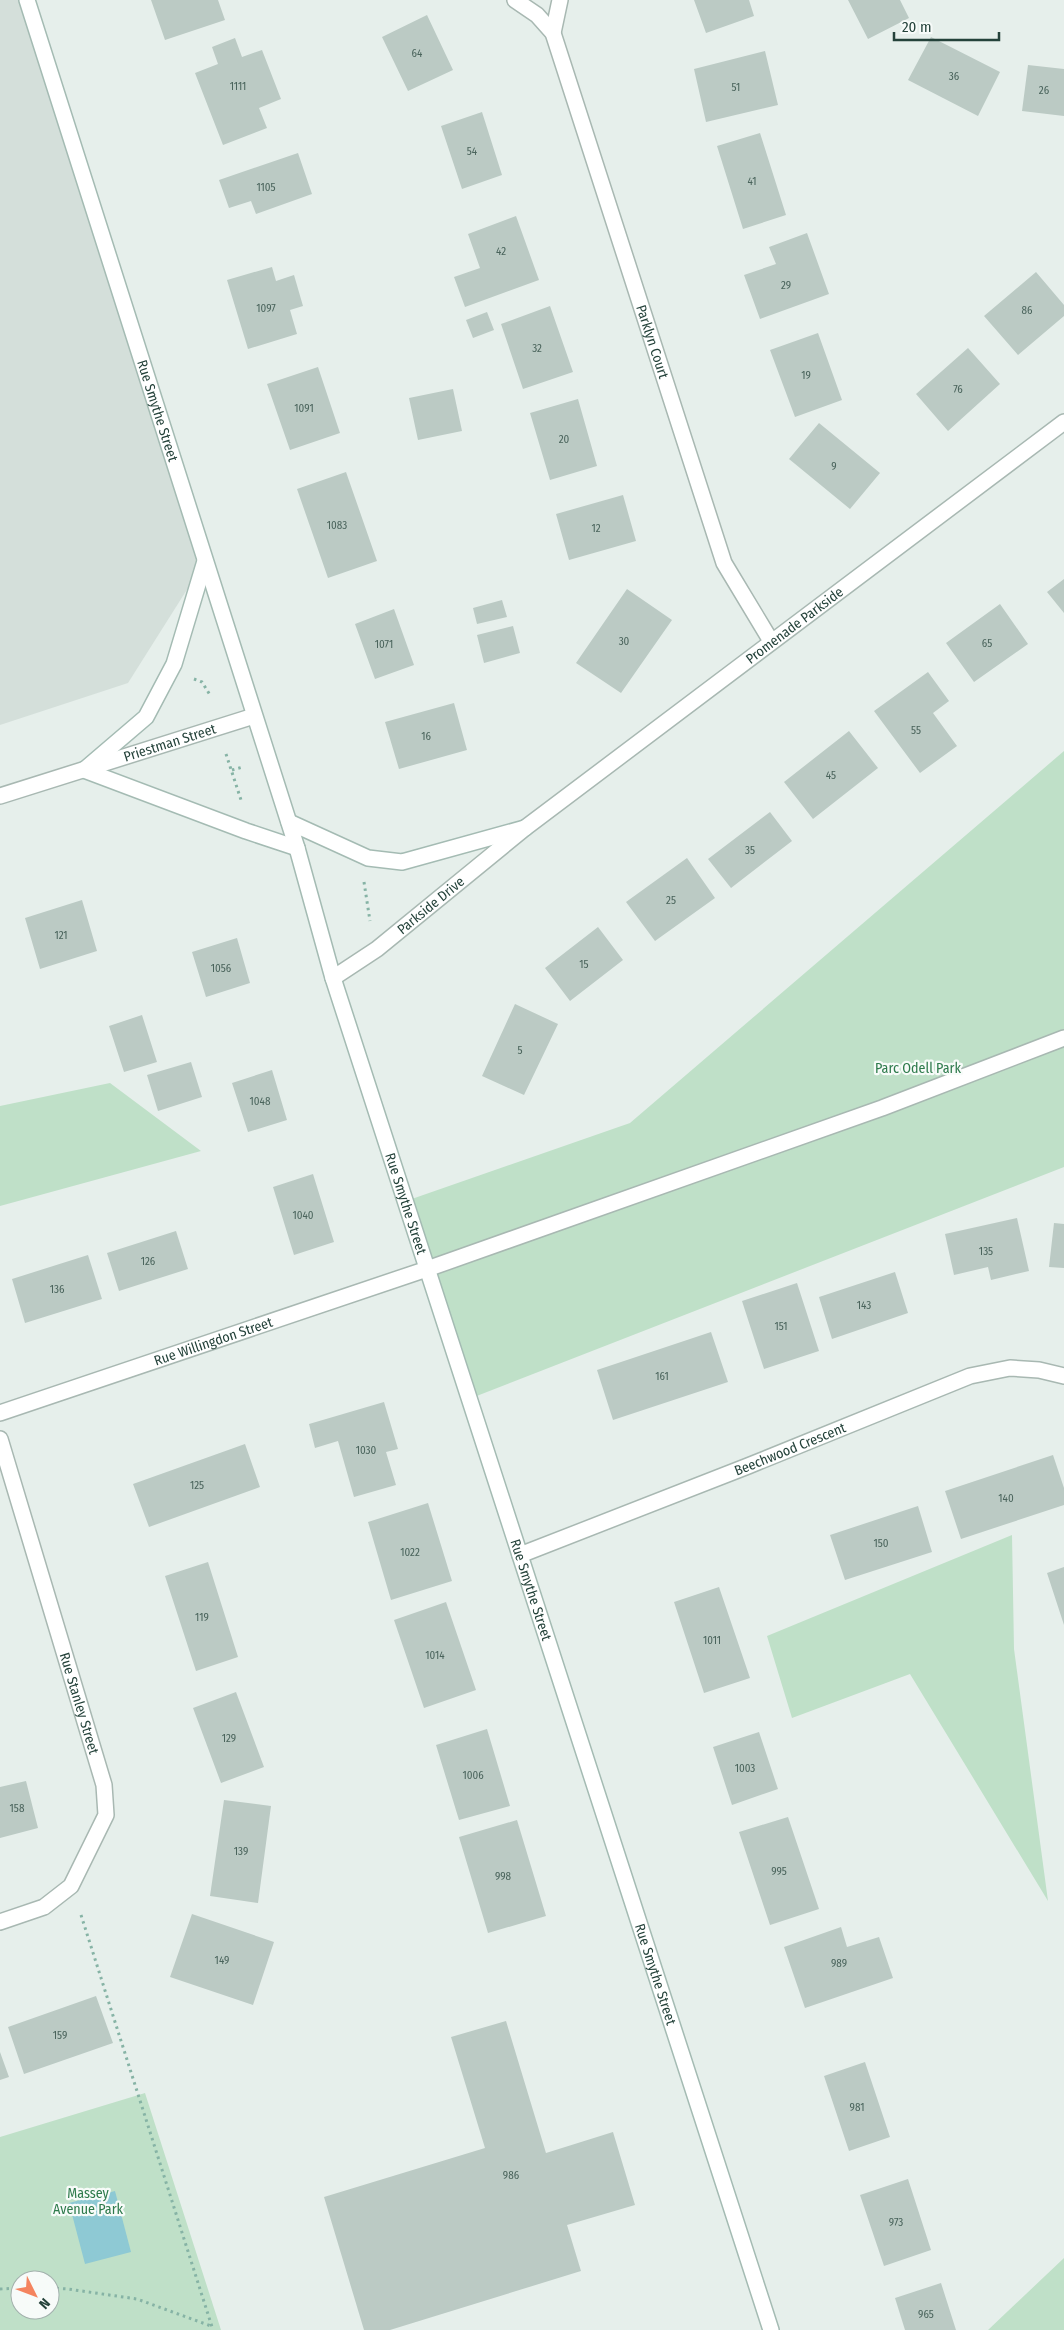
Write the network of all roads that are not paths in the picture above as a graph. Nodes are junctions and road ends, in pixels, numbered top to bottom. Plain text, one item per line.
1 (27, 0) edge
2 (515, 0) edge
3 (560, 0) edge
4 (552, 34) junction
5 (1064, 422) edge
6 (205, 561) junction
7 (771, 641) junction
8 (254, 716) junction
9 (84, 770) junction
10 (0, 796) edge
11 (288, 822) junction
12 (525, 828) junction
13 (297, 848) junction
14 (333, 978) junction
15 (1064, 1038) edge
16 (428, 1269) junction
17 (1064, 1376) edge
18 (0, 1413) edge
19 (0, 1439) edge
20 (520, 1555) junction
21 (0, 1922) edge
22 (771, 2330) edge

1 - 6 street, Rue Smythe Street
2 - 4 street, Parklyn Court
3 - 4 street
4 - 7 street, Parklyn Court
5 - 7 street, Promenade Parkside
6 - 8 street, Rue Smythe Street
6 - 9 street
7 - 12 street, Promenade Parkside
8 - 9 street, Priestman Street
8 - 11 street, Rue Smythe Street
9 - 10 street, Priestman Street
9 - 13 street
11 - 12 street
11 - 13 street, Rue Smythe Street
12 - 14 street, Parkside Drive
13 - 14 street, Rue Smythe Street
14 - 16 street, Rue Smythe Street
15 - 16 street, Rue Willingdon Street
16 - 18 street, Rue Willingdon Street
16 - 20 street, Rue Smythe Street
17 - 20 street, Beechwood Crescent
19 - 21 street, Rue Stanley Street
20 - 22 street, Rue Smythe Street

